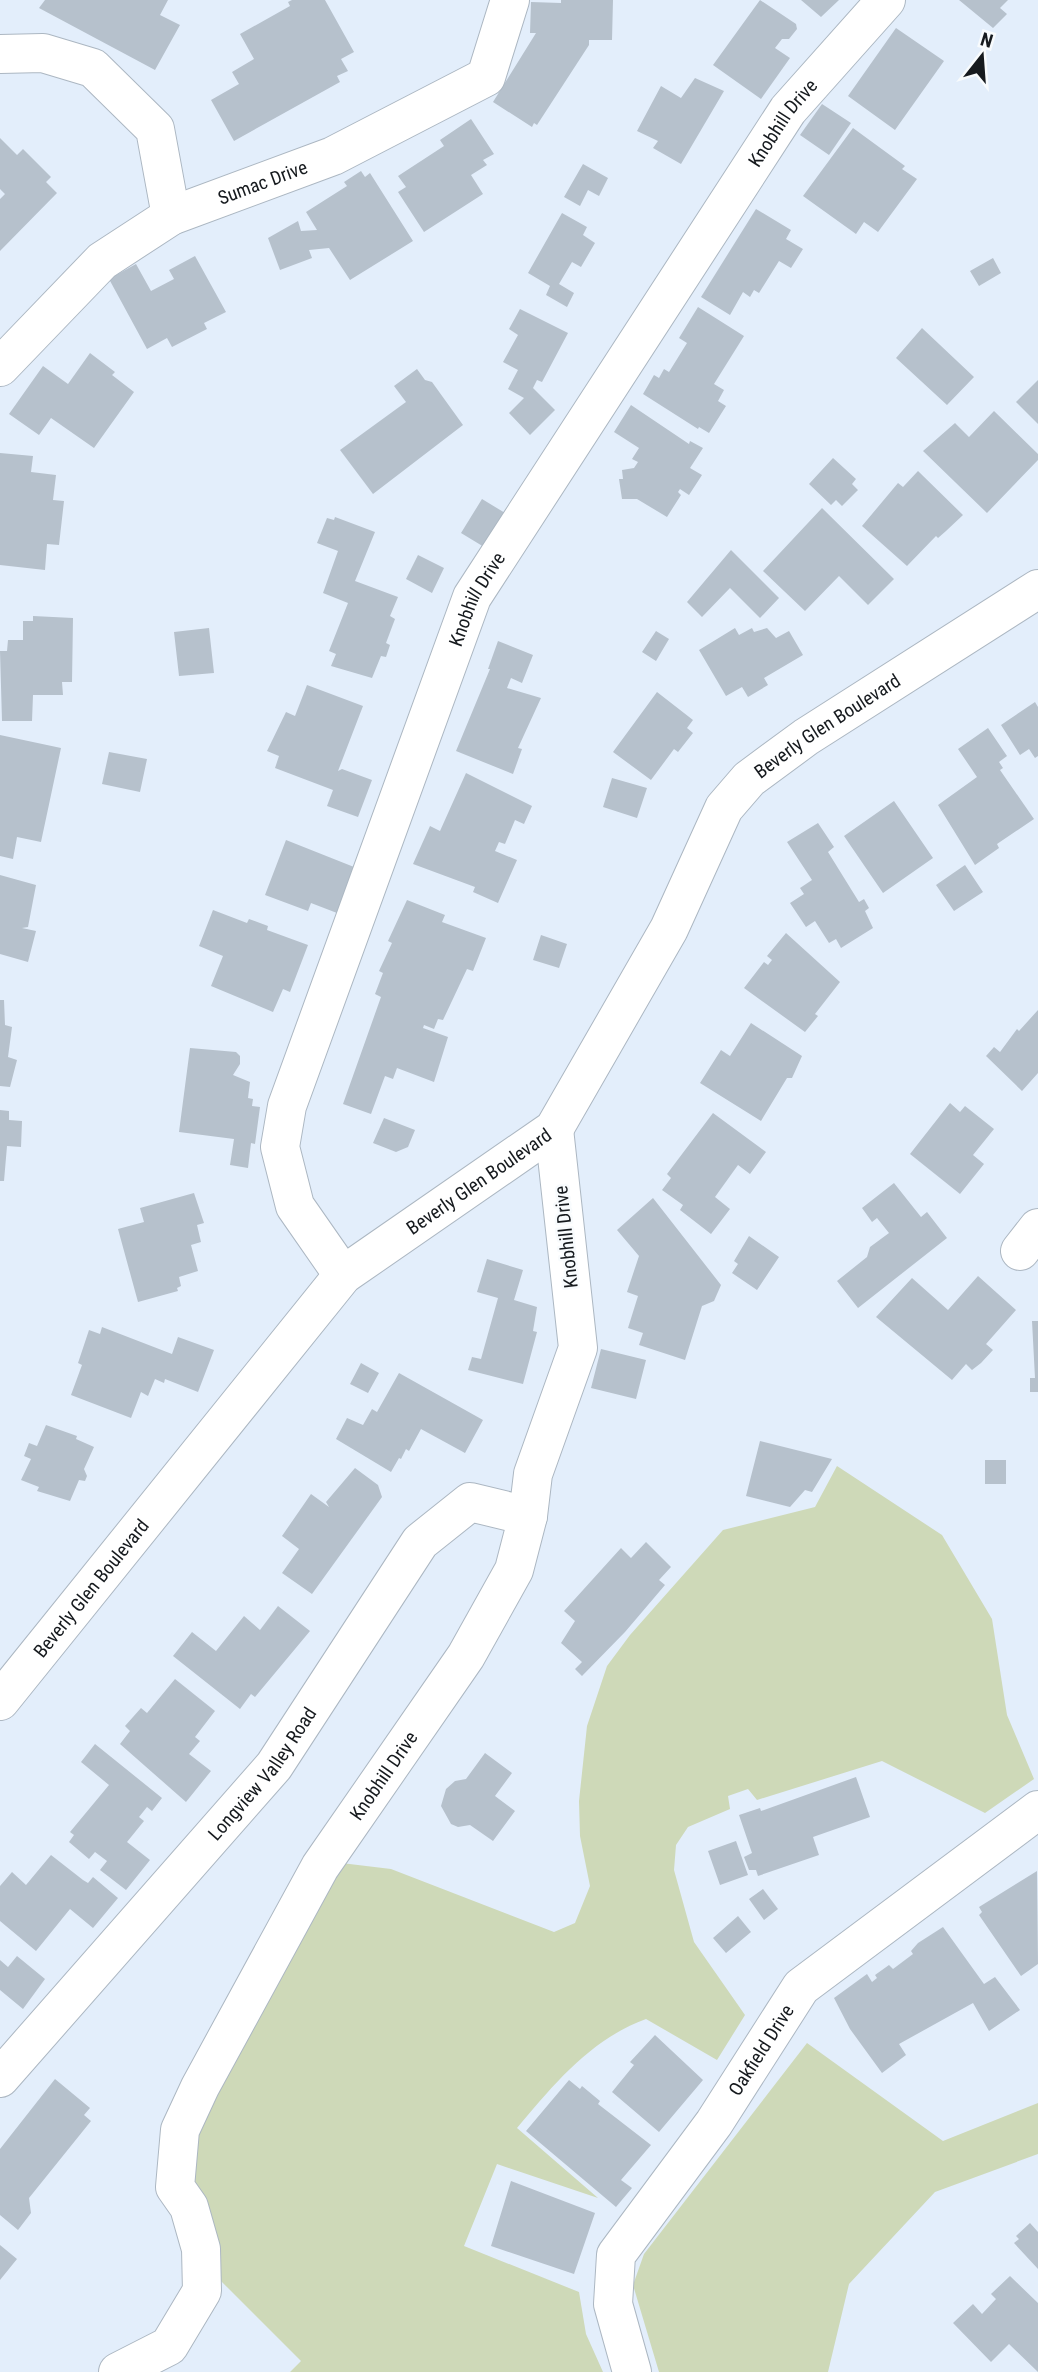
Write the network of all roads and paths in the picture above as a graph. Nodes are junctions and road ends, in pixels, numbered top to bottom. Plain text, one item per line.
1 (510, 0) edge
2 (886, 0) edge
3 (0, 54) edge
4 (171, 216) junction
5 (0, 367) edge
6 (1038, 589) edge
7 (554, 1129) junction
8 (343, 1275) junction
9 (528, 1516) junction
10 (0, 1701) edge
11 (1038, 1811) edge
12 (0, 2078) edge
13 (118, 2372) edge
14 (632, 2372) edge

1 - 4 street, Sumac Drive
2 - 8 street, Knobhill Drive
3 - 4 street
4 - 5 street, Sumac Drive
6 - 7 street, Beverly Glen Boulevard
7 - 8 street, Beverly Glen Boulevard
7 - 9 street, Knobhill Drive
8 - 10 street, Beverly Glen Boulevard
9 - 12 street, Longview Valley Road
9 - 13 street, Knobhill Drive
11 - 14 street, Oakfield Drive

